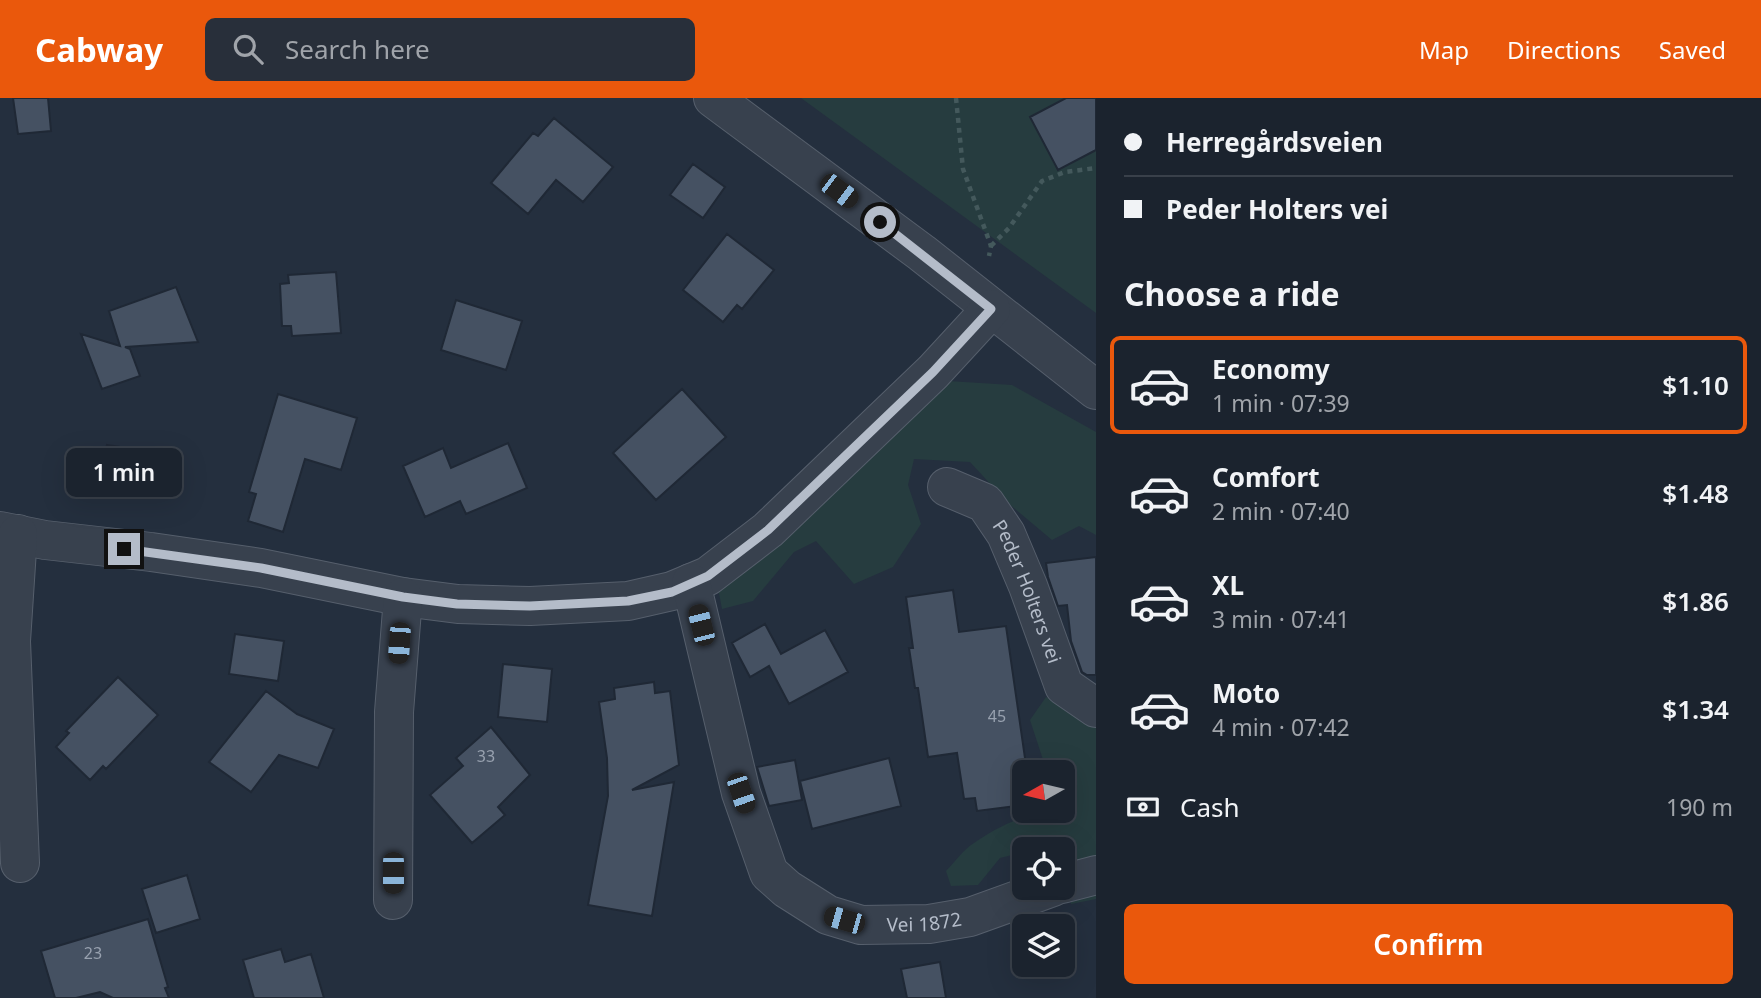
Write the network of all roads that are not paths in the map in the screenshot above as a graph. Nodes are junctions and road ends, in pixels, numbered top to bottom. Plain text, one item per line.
1 (713, 98) edge
2 (986, 305) junction
3 (1096, 390) edge
4 (947, 487) dead end
5 (9, 533) edge
6 (691, 583) junction
7 (403, 597) junction
8 (1096, 708) edge
9 (20, 863) dead end
10 (1096, 875) edge
11 (1075, 881) edge
12 (393, 900) dead end
13 (1017, 900) edge

1 - 2 street
2 - 3 street
2 - 6 street
4 - 8 street, Peder Holters vei
5 - 7 street
5 - 9 street
6 - 7 street
6 - 13 street, Vei 1872
7 - 12 street
10 - 11 street

